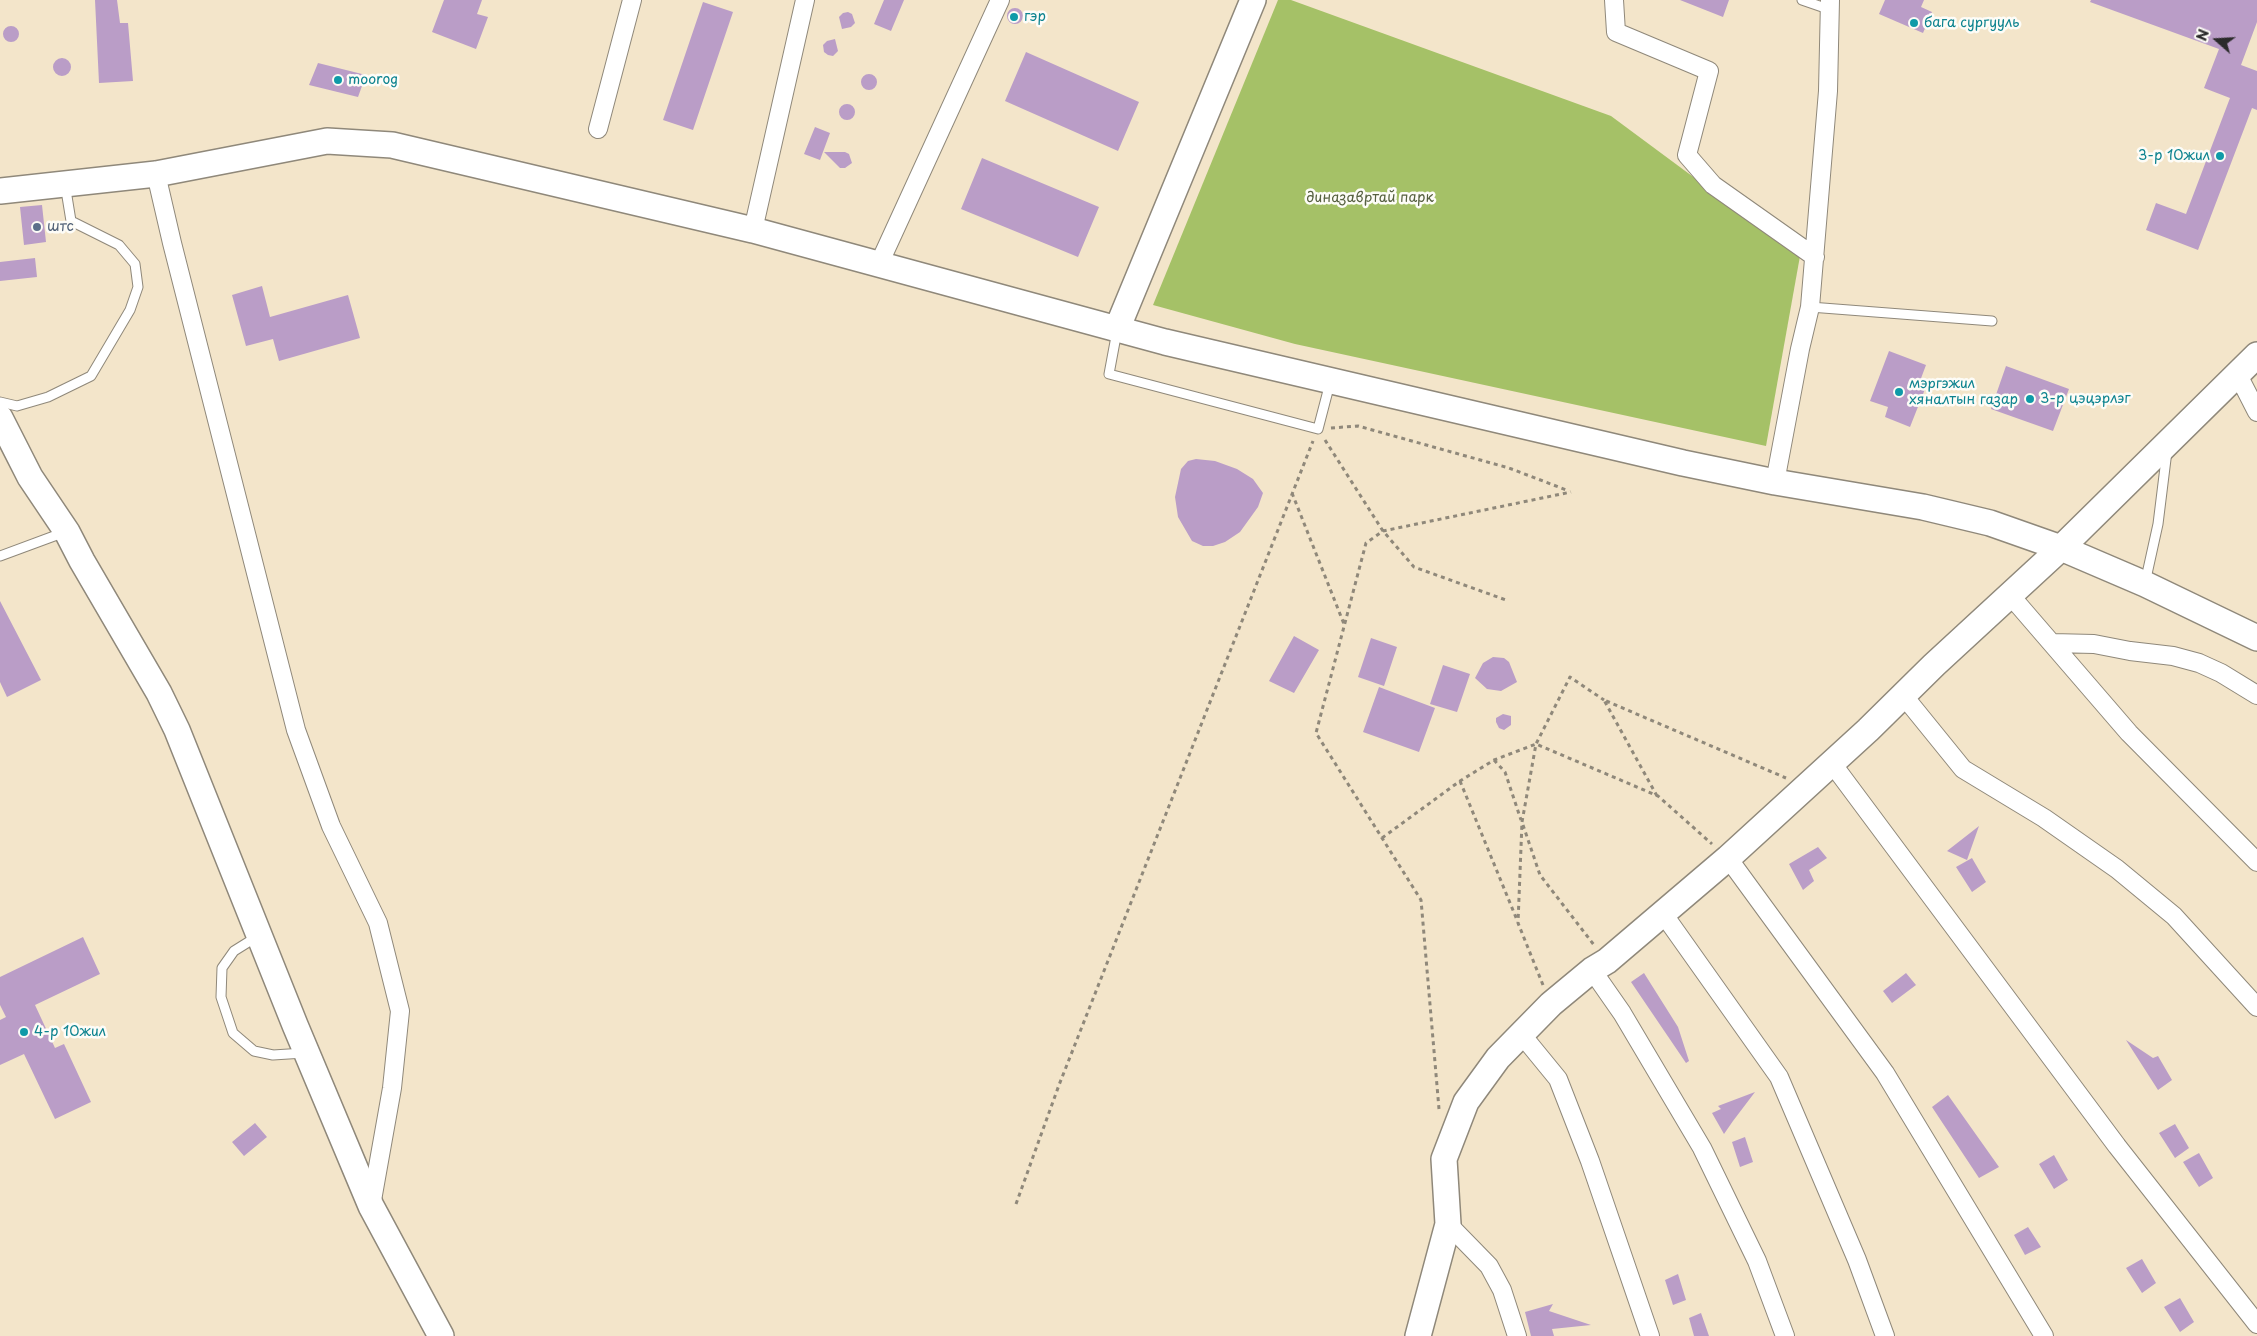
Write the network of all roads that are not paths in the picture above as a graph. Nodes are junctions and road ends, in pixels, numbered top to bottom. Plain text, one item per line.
1 (632, 0) edge
2 (805, 0) edge
3 (1000, 0) edge
4 (1253, 0) edge
5 (1614, 0) edge
6 (1802, 0) edge
7 (1831, 5) edge
8 (598, 129) dead end
9 (156, 174) junction
10 (64, 183) junction
11 (0, 191) edge
12 (753, 230) junction
13 (1815, 257) junction
14 (879, 264) junction
15 (1810, 307) junction
16 (1992, 321) dead end
17 (1117, 329) junction
18 (2257, 354) edge
19 (2237, 373) junction
20 (1330, 380) junction
21 (0, 402) edge
22 (2257, 412) edge
23 (0, 418) edge
24 (2168, 442) junction
25 (1775, 482) junction
26 (67, 532) junction
27 (2061, 548) junction
28 (0, 556) edge
29 (2145, 584) junction
30 (2010, 595) junction
31 (2257, 638) edge
32 (2052, 643) junction
33 (2257, 694) edge
34 (1903, 695) junction
35 (1831, 762) junction
36 (1728, 858) junction
37 (2257, 862) edge
38 (1662, 912) junction
39 (261, 934) junction
40 (1600, 966) junction
41 (2257, 1007) edge
42 (1522, 1035) junction
43 (307, 1053) junction
44 (371, 1206) junction
45 (1448, 1224) junction
46 (2257, 1324) edge
47 (440, 1336) edge
48 (1418, 1336) edge
49 (1517, 1336) edge
50 (1650, 1336) edge
51 (1785, 1336) edge
52 (1885, 1336) edge
53 (2044, 1336) edge

1 - 8 street
2 - 12 street
3 - 14 street
4 - 17 street
5 - 13 street
6 - 7 lane
7 - 13 street
9 - 10 street
9 - 12 street
9 - 44 street
10 - 11 street
10 - 21 lane
12 - 14 street
13 - 15 street
14 - 17 street
15 - 16 lane
15 - 25 street
17 - 20 street
17 - 20 lane
18 - 19 street
19 - 22 street
19 - 24 street
20 - 25 street
23 - 26 street
24 - 27 street
24 - 29 lane
25 - 27 street
26 - 28 lane
26 - 39 street
27 - 29 street
27 - 30 street
29 - 31 street
30 - 32 street
30 - 34 street
32 - 33 street
32 - 37 street
34 - 35 street
34 - 41 street
35 - 36 street
35 - 46 street
36 - 38 street
36 - 53 street
38 - 40 street
38 - 52 street
39 - 43 street
39 - 43 lane
40 - 42 street
40 - 51 street
42 - 45 street
42 - 50 street
43 - 44 street
44 - 47 street
45 - 48 street
45 - 49 street

